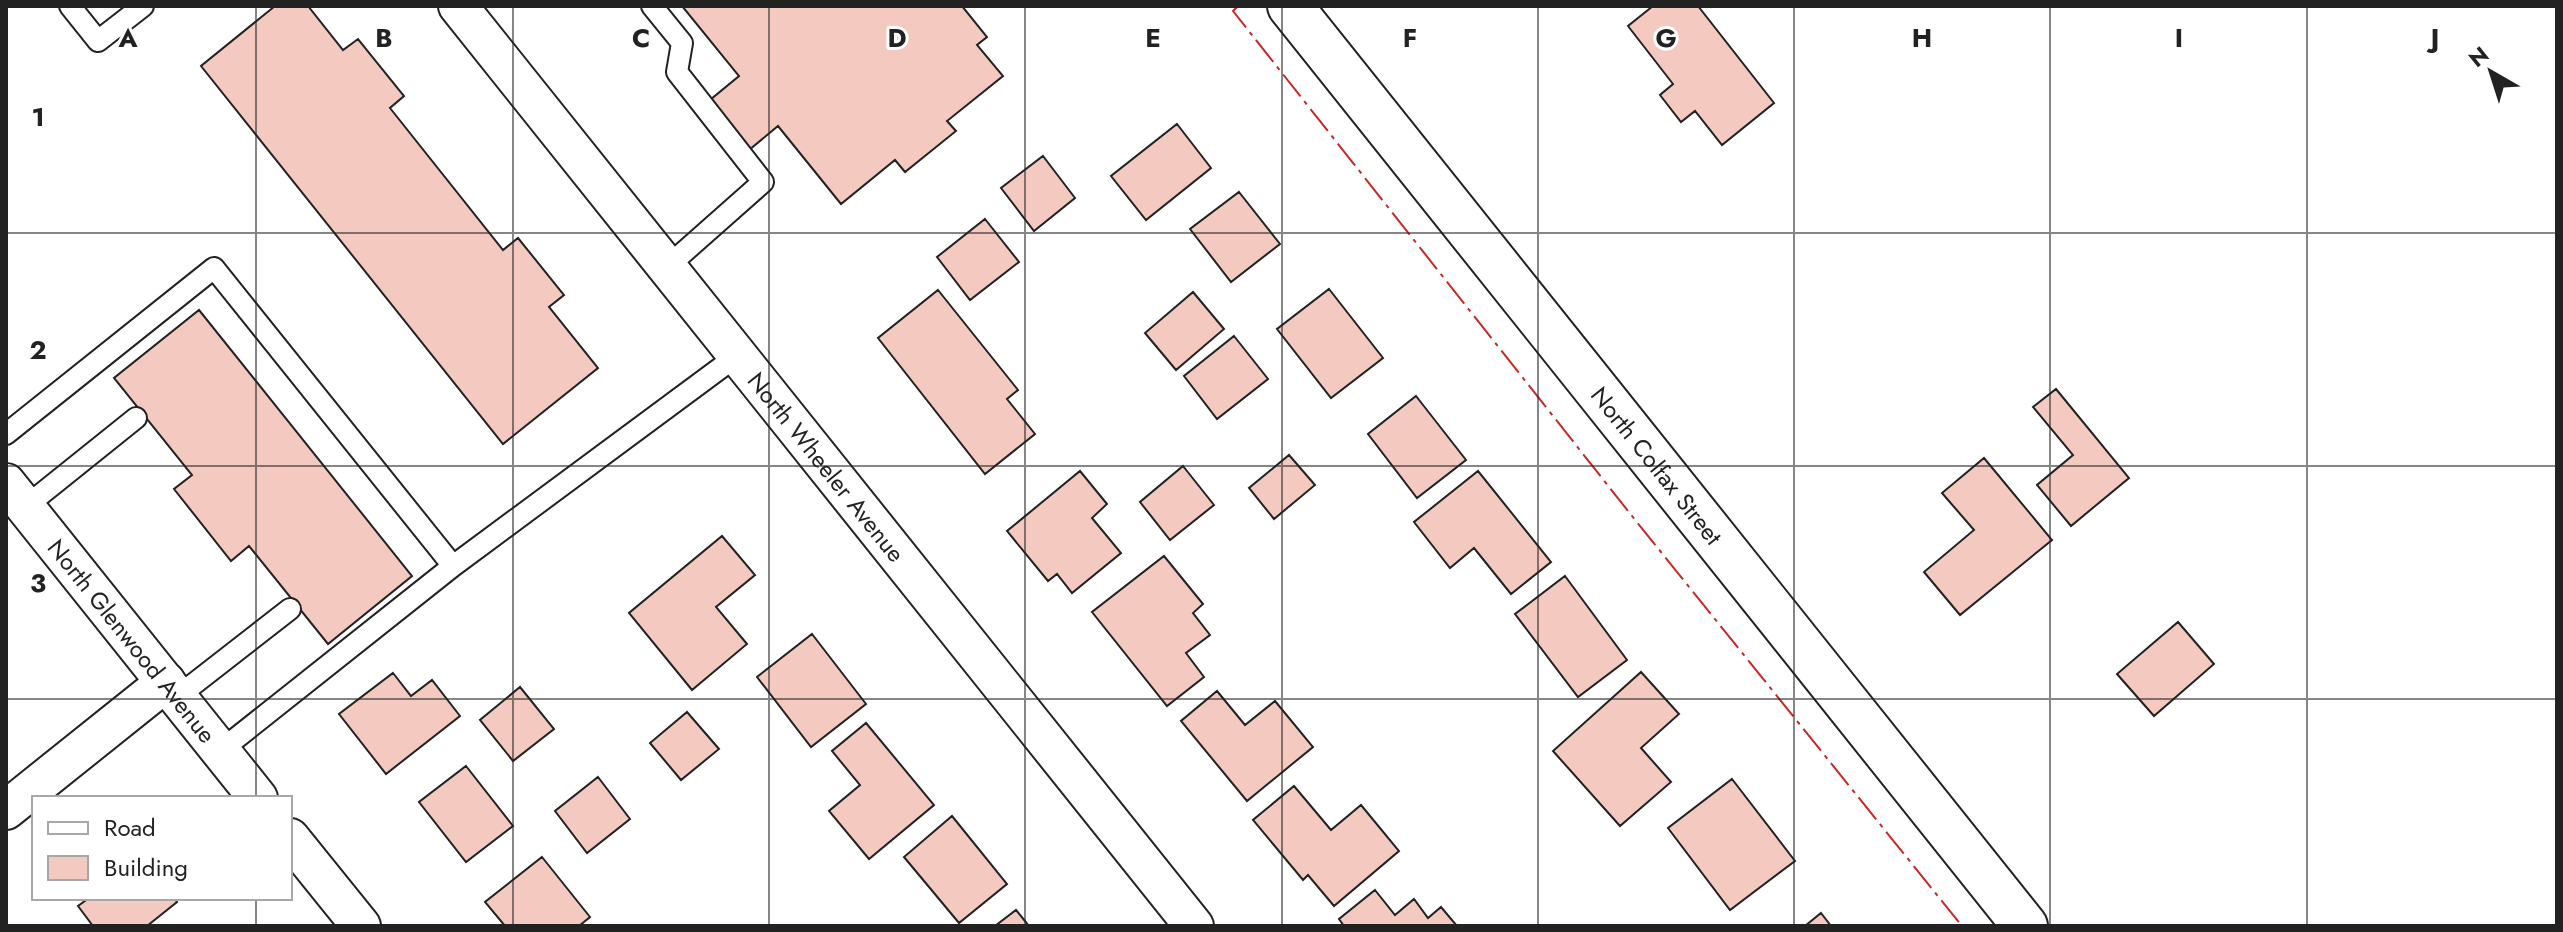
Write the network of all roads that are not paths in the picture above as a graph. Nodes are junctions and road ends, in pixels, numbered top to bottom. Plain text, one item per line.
1 (70, 6) edge
2 (143, 6) edge
3 (458, 6) edge
4 (652, 6) edge
5 (1290, 6) edge
6 (667, 267) junction
7 (738, 355) junction
8 (136, 418) dead end
9 (6, 434) edge
10 (15, 495) edge
11 (453, 566) junction
12 (290, 609) dead end
13 (172, 690) junction
14 (220, 751) junction
15 (256, 796) edge
16 (6, 810) edge
17 (292, 840) edge
18 (361, 926) edge
19 (1194, 926) edge
20 (2025, 926) edge

1 - 2 lane
3 - 6 street, North Wheeler Avenue
4 - 6 lane
5 - 20 street, North Colfax Street
6 - 7 street, North Wheeler Avenue
7 - 11 lane
7 - 19 street, North Wheeler Avenue
8 - 10 lane
9 - 11 lane
10 - 13 street, North Glenwood Avenue
11 - 14 lane
12 - 13 lane
13 - 14 street, North Glenwood Avenue
13 - 16 street
14 - 15 street, North Glenwood Avenue
17 - 18 street

